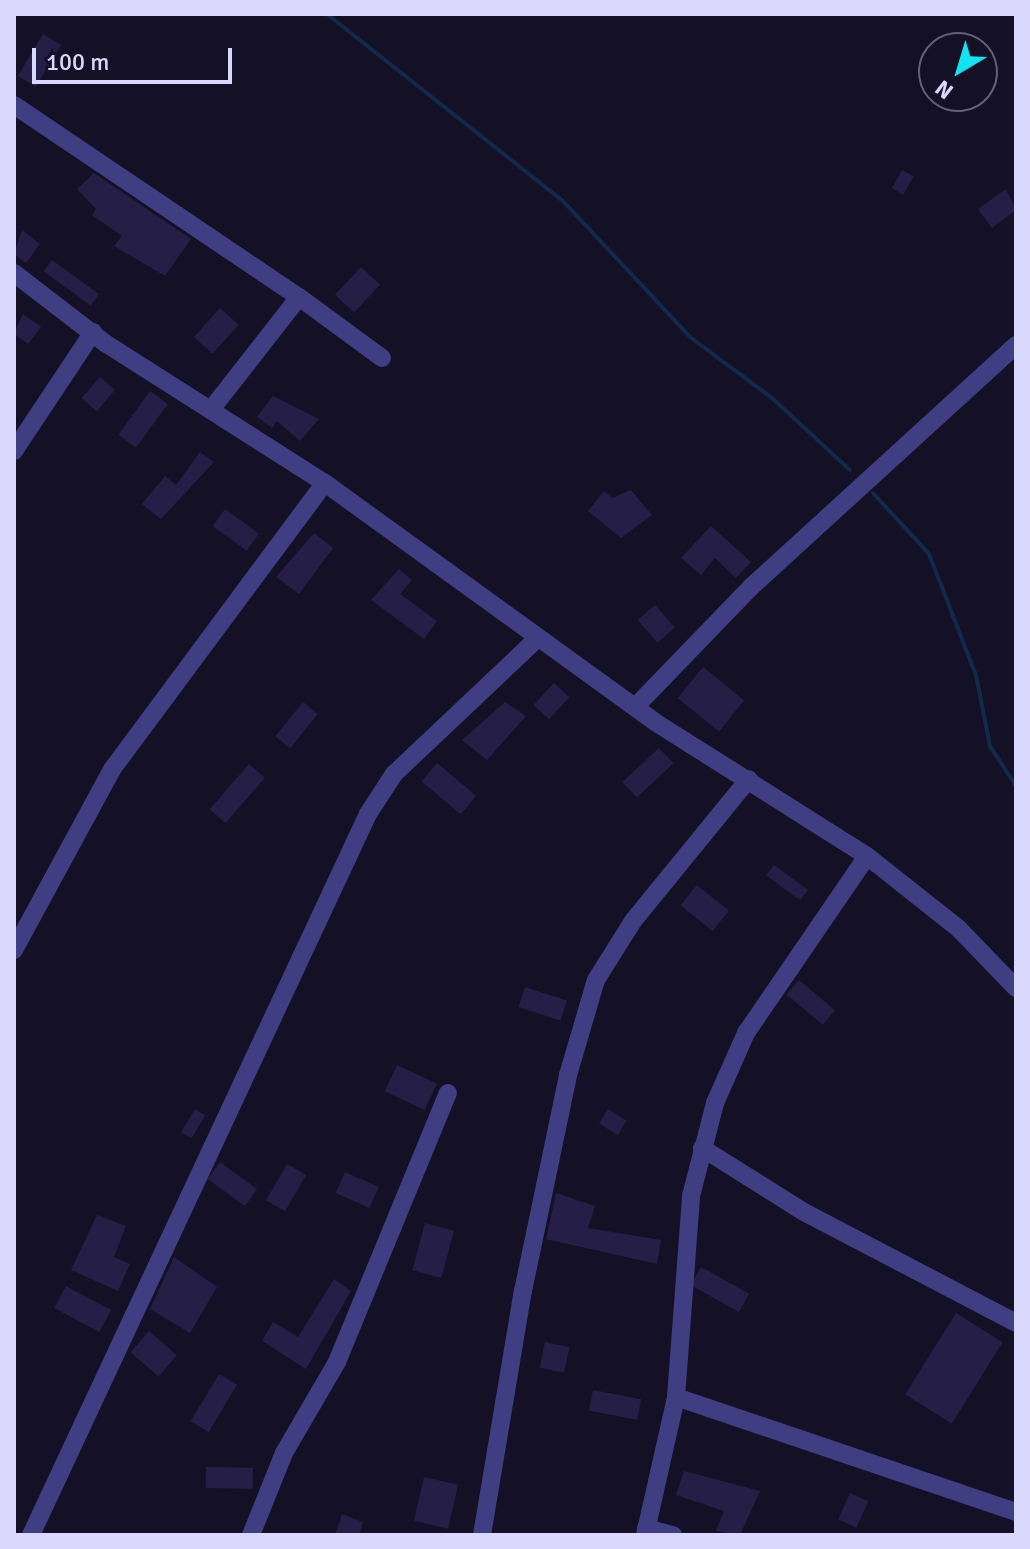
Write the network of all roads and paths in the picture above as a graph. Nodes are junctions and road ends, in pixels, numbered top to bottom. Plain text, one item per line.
1 (14, 105) edge
2 (14, 273) edge
3 (299, 297) junction
4 (93, 332) junction
5 (1016, 345) edge
6 (382, 358) dead end
7 (213, 407) junction
8 (14, 451) edge
9 (325, 483) junction
10 (537, 639) junction
11 (638, 704) junction
12 (749, 779) junction
13 (867, 856) junction
14 (14, 950) edge
15 (1016, 988) edge
16 (448, 1093) dead end
17 (702, 1148) junction
18 (1016, 1323) edge
19 (676, 1397) junction
20 (1016, 1512) edge
21 (646, 1531) edge
22 (31, 1535) edge
23 (251, 1535) edge
24 (482, 1535) edge
25 (673, 1535) edge

1 - 3 street
2 - 4 street
3 - 6 street
3 - 7 street
4 - 7 street
4 - 8 street
5 - 11 street
7 - 9 street
9 - 10 street
9 - 14 street
10 - 11 street
10 - 22 street
11 - 12 street
12 - 13 street
12 - 24 street
13 - 15 street
13 - 17 street
16 - 23 street
17 - 18 street
17 - 19 street
19 - 20 street
19 - 21 street
21 - 25 street

